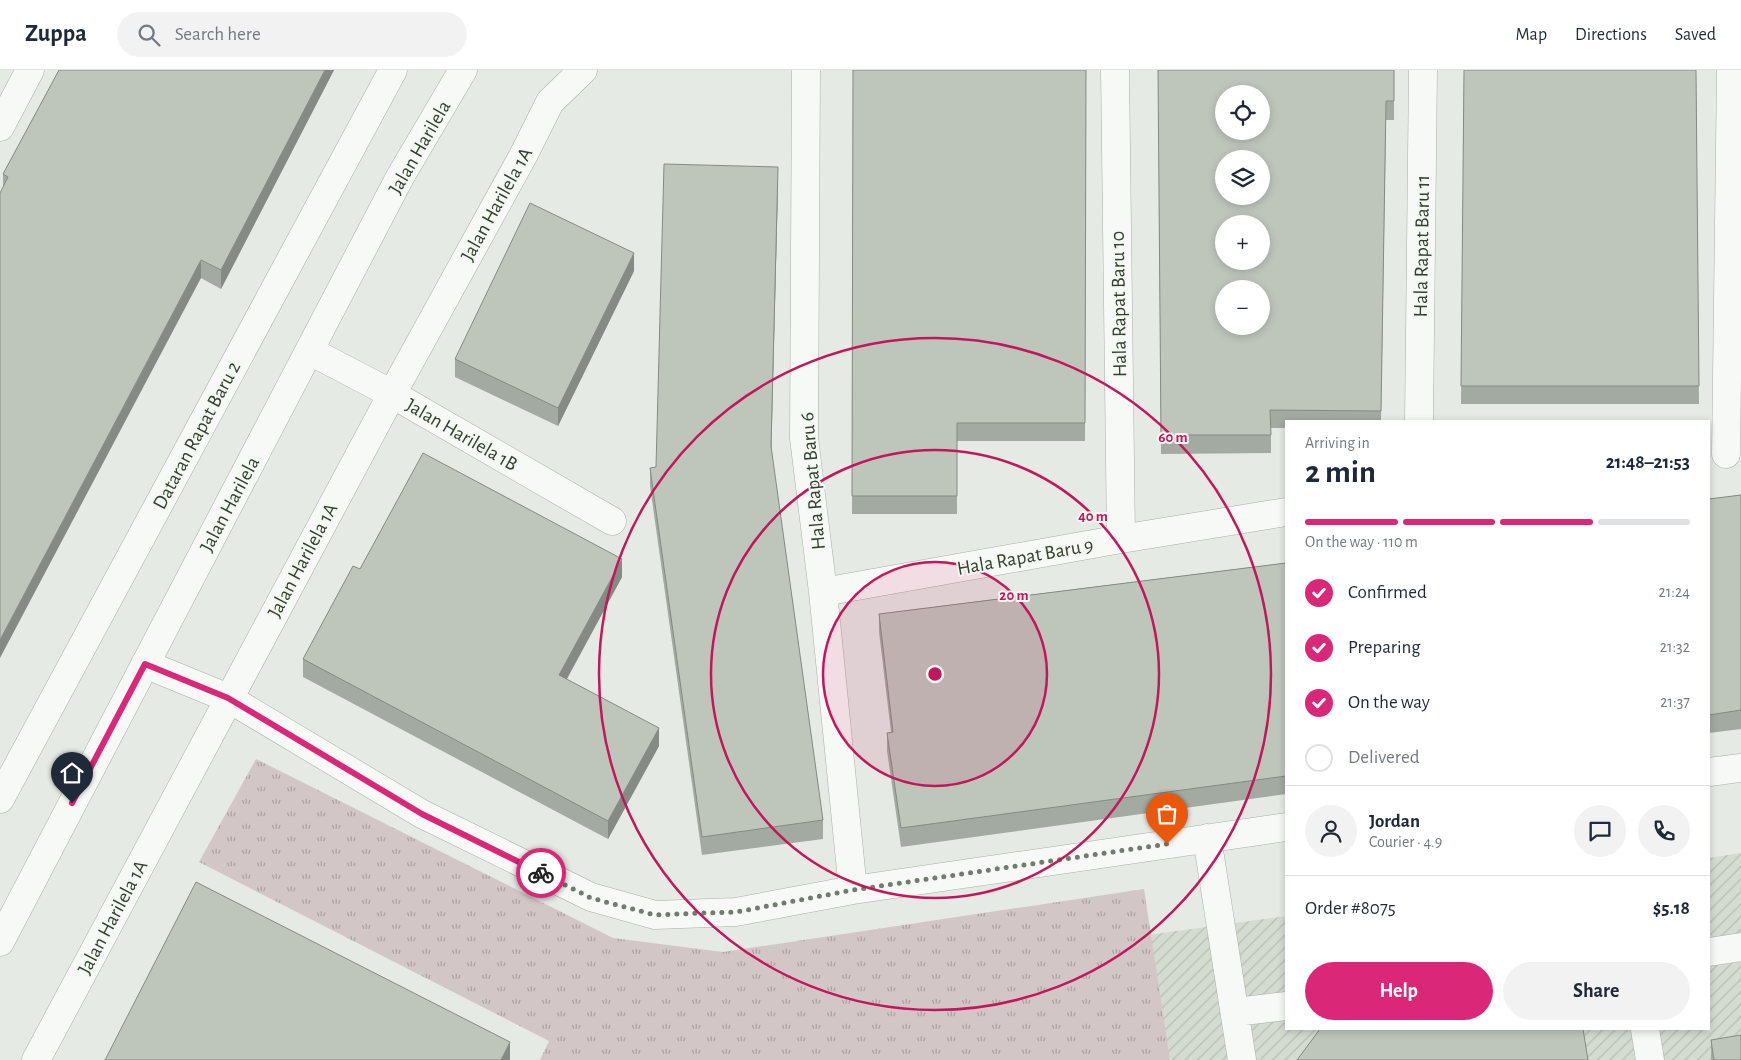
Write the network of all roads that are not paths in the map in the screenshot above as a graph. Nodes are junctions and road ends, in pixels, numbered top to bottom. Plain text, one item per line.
1 (393, 70) edge
2 (463, 70) edge
3 (582, 70) edge
4 (806, 70) edge
5 (1115, 70) edge
6 (1423, 70) edge
7 (1731, 70) edge
8 (28, 71) edge
9 (0, 127) edge
10 (310, 351) junction
11 (392, 394) junction
12 (1419, 420) edge
13 (1725, 454) edge
14 (1285, 512) edge
15 (612, 521) dead end
16 (1121, 538) junction
17 (823, 592) junction
18 (145, 664) junction
19 (228, 698) junction
20 (1741, 768) edge
21 (1710, 772) edge
22 (0, 799) edge
23 (1285, 828) edge
24 (1206, 838) junction
25 (853, 890) junction
26 (0, 942) edge
27 (1741, 947) edge
28 (1710, 952) edge
29 (1285, 1006) edge
30 (1236, 1012) junction
31 (1646, 1030) edge
32 (36, 1060) edge
33 (1242, 1060) edge
34 (1650, 1060) edge

1 - 22 street, Dataran Rapat Baru 2
2 - 10 street, Jalan Harilela
3 - 11 street, Jalan Harilela 1A
4 - 17 street, Hala Rapat Baru 6
5 - 16 street, Hala Rapat Baru 10
6 - 12 street, Hala Rapat Baru 11
7 - 13 street
8 - 9 street
10 - 11 street, Jalan Harilela 1B
10 - 18 street, Jalan Harilela
11 - 15 street, Jalan Harilela 1B
11 - 19 street, Jalan Harilela 1A
14 - 16 street, Hala Rapat Baru 9
16 - 17 street, Hala Rapat Baru 9
17 - 25 street, Hala Rapat Baru 6
18 - 19 street
18 - 26 street, Jalan Harilela
19 - 25 street
19 - 32 street, Jalan Harilela 1A
20 - 21 street
23 - 24 street
24 - 25 street
24 - 30 street
27 - 28 street
29 - 30 street
30 - 33 street
31 - 34 street

